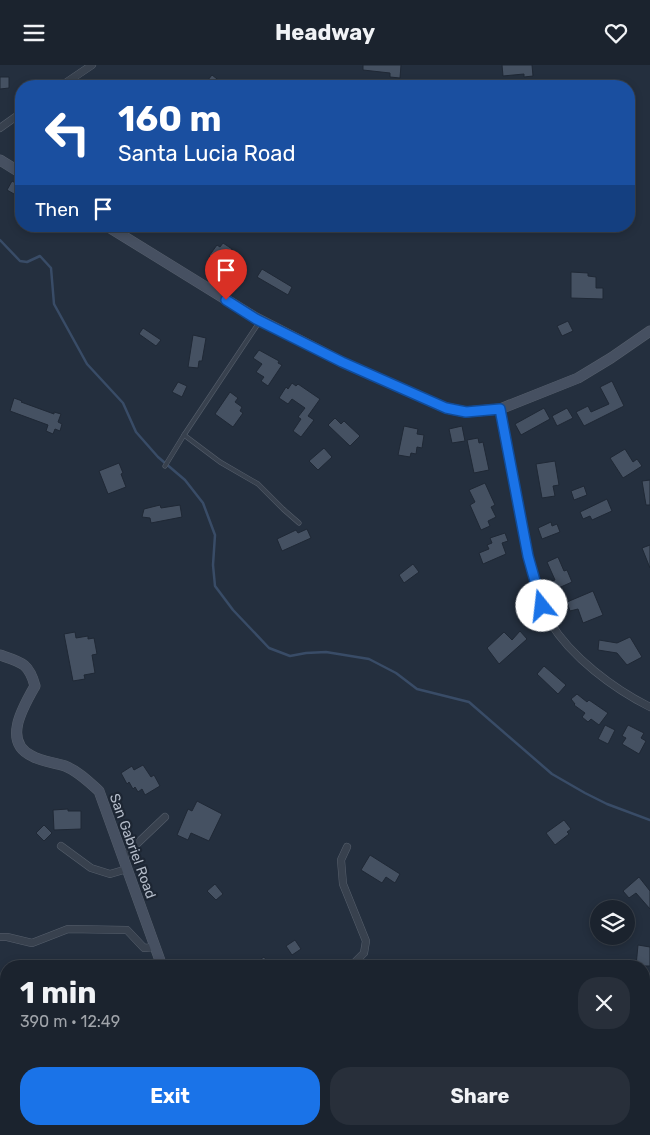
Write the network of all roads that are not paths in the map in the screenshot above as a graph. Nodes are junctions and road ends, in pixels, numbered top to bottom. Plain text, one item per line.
1 (92, 65) edge
2 (70, 80) edge
3 (15, 117) edge
4 (0, 128) edge
5 (0, 160) edge
6 (15, 169) edge
7 (117, 232) edge
8 (260, 321) junction
9 (650, 331) edge
10 (500, 409) junction
11 (184, 435) junction
12 (165, 466) dead end
13 (299, 523) dead end
14 (0, 655) edge
15 (650, 707) edge
16 (165, 817) dead end
17 (61, 846) dead end
18 (347, 847) dead end
19 (122, 857) junction
20 (127, 869) junction
21 (0, 937) edge
22 (155, 947) junction
23 (160, 960) edge
24 (356, 960) edge

1 - 2 street
3 - 4 street
5 - 6 street
7 - 8 street
8 - 10 street
8 - 11 lane
9 - 10 street
10 - 15 street
11 - 12 lane
11 - 13 lane
14 - 19 street, San Gabriel Road
16 - 19 street
17 - 20 street
18 - 24 street
19 - 20 street, San Gabriel Road
20 - 22 street, San Gabriel Road
21 - 22 street
22 - 23 street, San Gabriel Road

